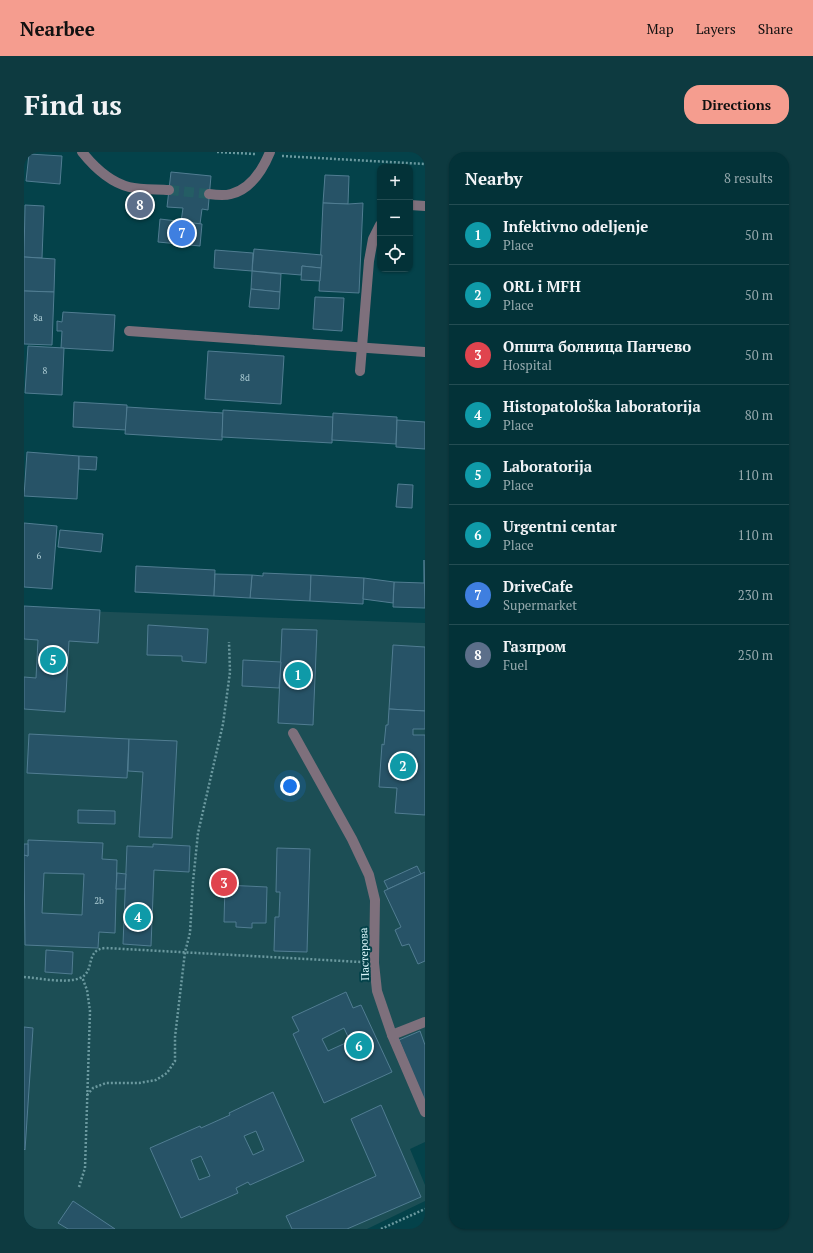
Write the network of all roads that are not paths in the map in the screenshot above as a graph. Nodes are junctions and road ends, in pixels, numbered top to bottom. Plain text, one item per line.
1 (82, 152) edge
2 (270, 154) edge
3 (169, 190) tunnel mouth
4 (209, 194) tunnel mouth
5 (413, 206) edge
6 (425, 206) edge
7 (377, 231) edge
8 (129, 331) dead end
9 (362, 348) junction
10 (425, 352) edge
11 (360, 371) dead end
12 (293, 733) dead end
13 (425, 1022) edge
14 (392, 1035) junction
15 (425, 1112) edge

1 - 3 lane
2 - 4 lane
5 - 6 lane
7 - 9 lane
8 - 9 lane
9 - 10 lane
9 - 11 lane
12 - 14 lane, Пастерова
13 - 14 lane
14 - 15 lane, Пастерова

